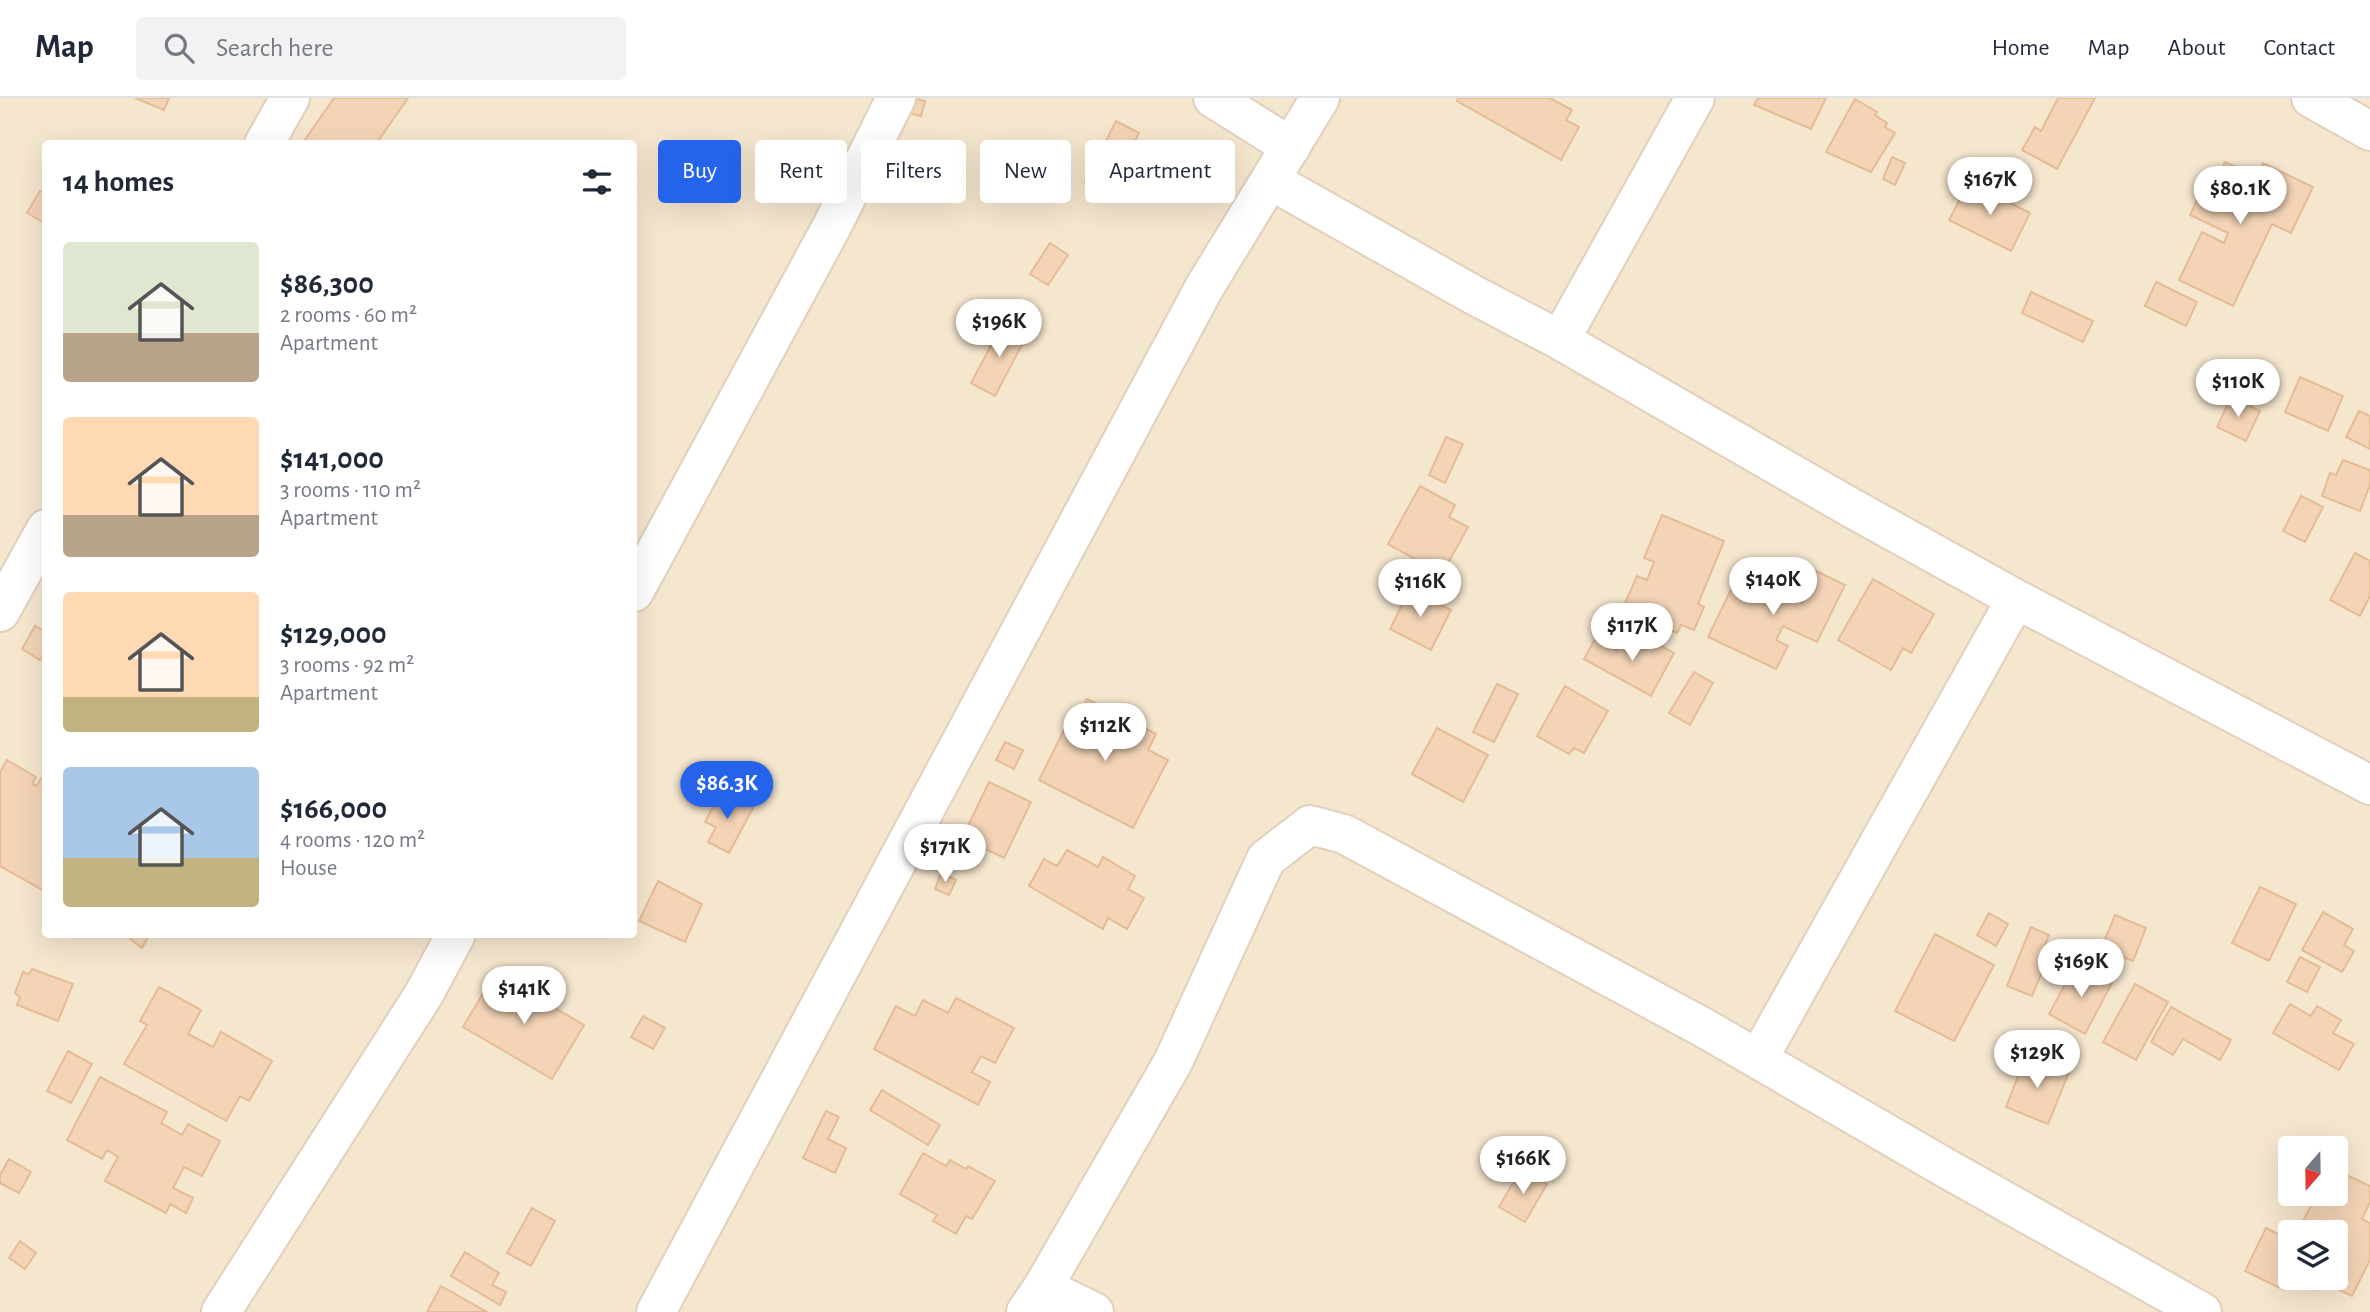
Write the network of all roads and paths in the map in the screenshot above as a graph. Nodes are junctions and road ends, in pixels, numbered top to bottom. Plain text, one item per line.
1 (290, 98) edge
2 (896, 98) edge
3 (1213, 98) edge
4 (1320, 98) edge
5 (1695, 98) edge
6 (2311, 98) edge
7 (2370, 131) edge
8 (266, 140) edge
9 (1291, 147) junction
10 (1270, 180) junction
11 (1560, 340) junction
12 (42, 536) edge
13 (637, 586) edge
14 (2016, 599) junction
15 (0, 612) edge
16 (2370, 785) edge
17 (454, 938) edge
18 (1758, 1059) junction
19 (1035, 1299) edge
20 (221, 1312) edge
21 (656, 1312) edge
22 (1094, 1312) edge
23 (2202, 1312) edge

1 - 8 street
2 - 13 street
3 - 9 street
4 - 9 street
5 - 11 street
6 - 7 street
9 - 10 street
10 - 11 street
10 - 21 street
11 - 14 street
12 - 15 street
14 - 16 street
14 - 18 street
17 - 20 street
18 - 19 street
18 - 23 street
19 - 22 street

